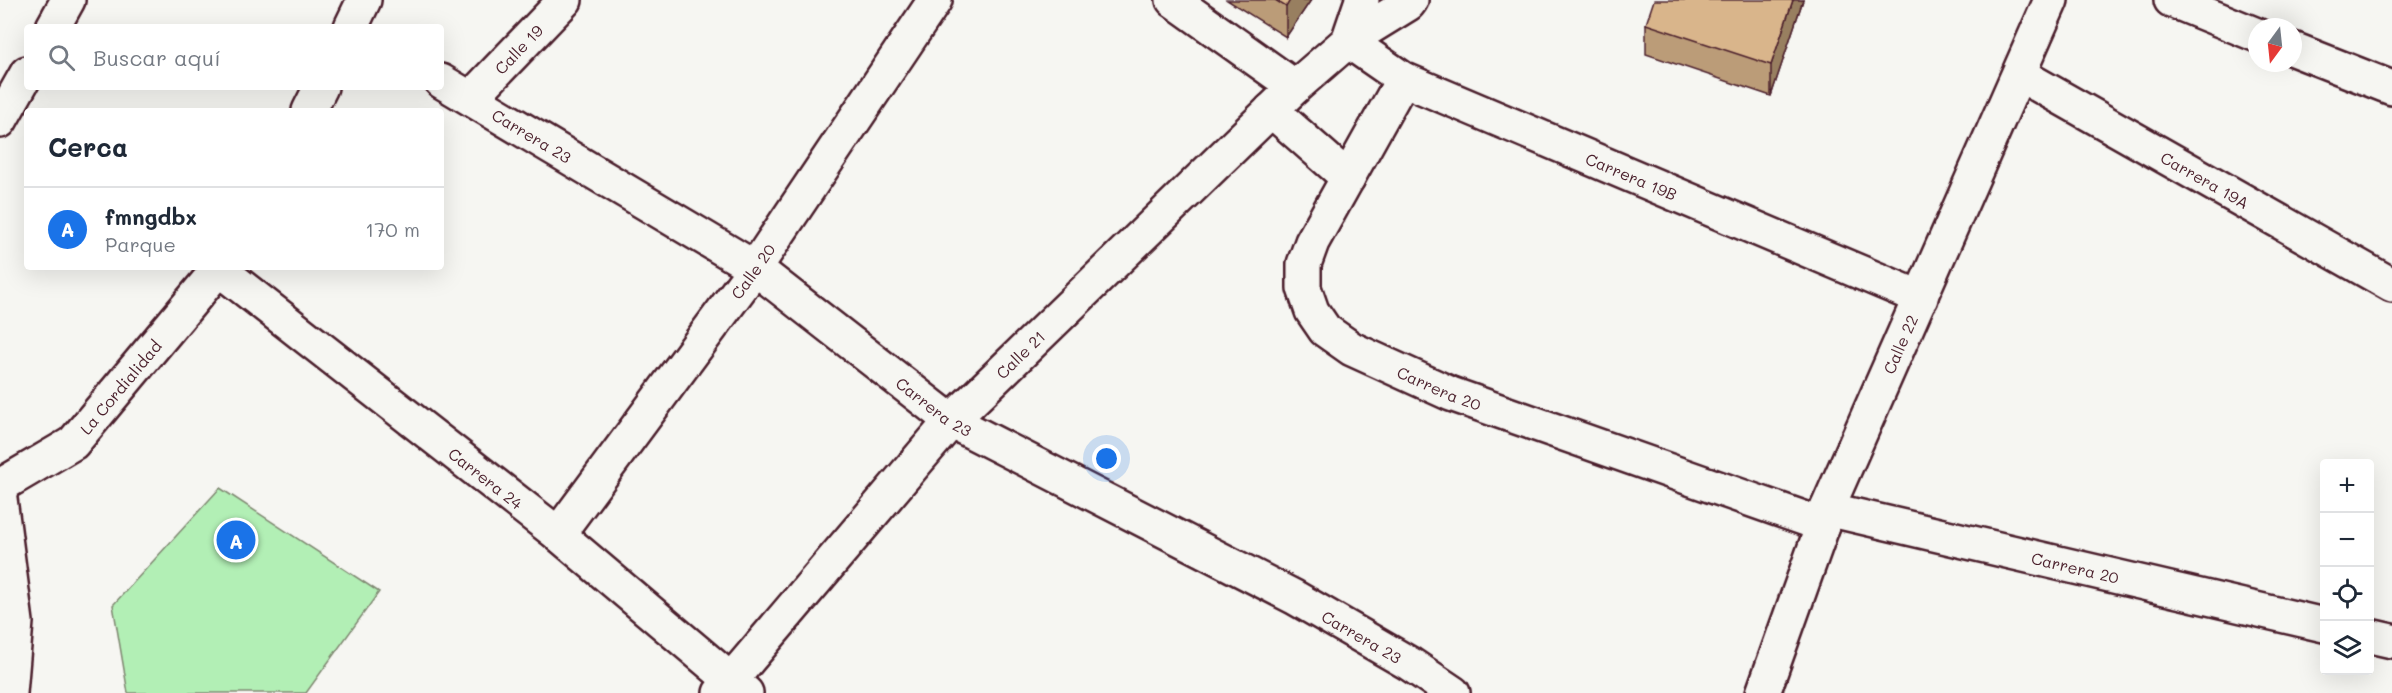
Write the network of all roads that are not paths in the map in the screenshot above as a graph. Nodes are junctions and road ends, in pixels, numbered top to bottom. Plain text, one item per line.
1 (68, 0) edge
2 (364, 0) edge
3 (565, 0) edge
4 (935, 0) edge
5 (1173, 0) edge
6 (1362, 0) edge
7 (1411, 0) edge
8 (2051, 0) edge
9 (2171, 0) edge
10 (55, 24) edge
11 (352, 24) edge
12 (2248, 31) edge
13 (1348, 41) junction
14 (2302, 53) edge
15 (2019, 74) junction
16 (24, 78) edge
17 (1403, 79) junction
18 (444, 83) edge
19 (1295, 87) junction
20 (2392, 88) edge
21 (320, 90) edge
22 (471, 98) junction
23 (310, 108) edge
24 (1271, 110) junction
25 (0, 121) edge
26 (1348, 177) junction
27 (755, 268) junction
28 (218, 270) edge
29 (223, 270) edge
30 (2392, 285) edge
31 (1921, 298) junction
32 (951, 421) junction
33 (0, 486) edge
34 (0, 499) edge
35 (1825, 518) junction
36 (558, 534) junction
37 (2320, 624) edge
38 (2374, 637) edge
39 (2392, 641) edge
40 (733, 688) edge
41 (10, 693) edge
42 (1453, 693) edge
43 (1763, 693) edge

1 - 10 street
2 - 11 street
3 - 22 street, Calle 19
4 - 27 street, Calle 20
5 - 19 street
6 - 13 street
7 - 13 street, Calle 21
8 - 15 street, Calle 22
9 - 12 street
13 - 17 street, Carrera 19B
13 - 19 street, Calle 21
14 - 20 street
15 - 30 street, Carrera 19A
15 - 31 street, Calle 22
16 - 25 street
17 - 26 street, Carrera 20
17 - 31 street, Carrera 19B
18 - 22 street, Carrera 23
19 - 24 street, Calle 21
21 - 23 street
22 - 27 street, Carrera 23
24 - 26 street
24 - 32 street, Calle 21
26 - 35 street, Carrera 20
27 - 32 street, Carrera 23
27 - 36 street, Calle 20
28 - 33 street, La Cordialidad
29 - 36 street, Carrera 24
31 - 35 street, Calle 22
32 - 40 street, Calle 21
32 - 42 street, Carrera 23
34 - 41 street
35 - 37 street, Carrera 20
35 - 43 street, Calle 22
36 - 40 street, Carrera 24
38 - 39 street

